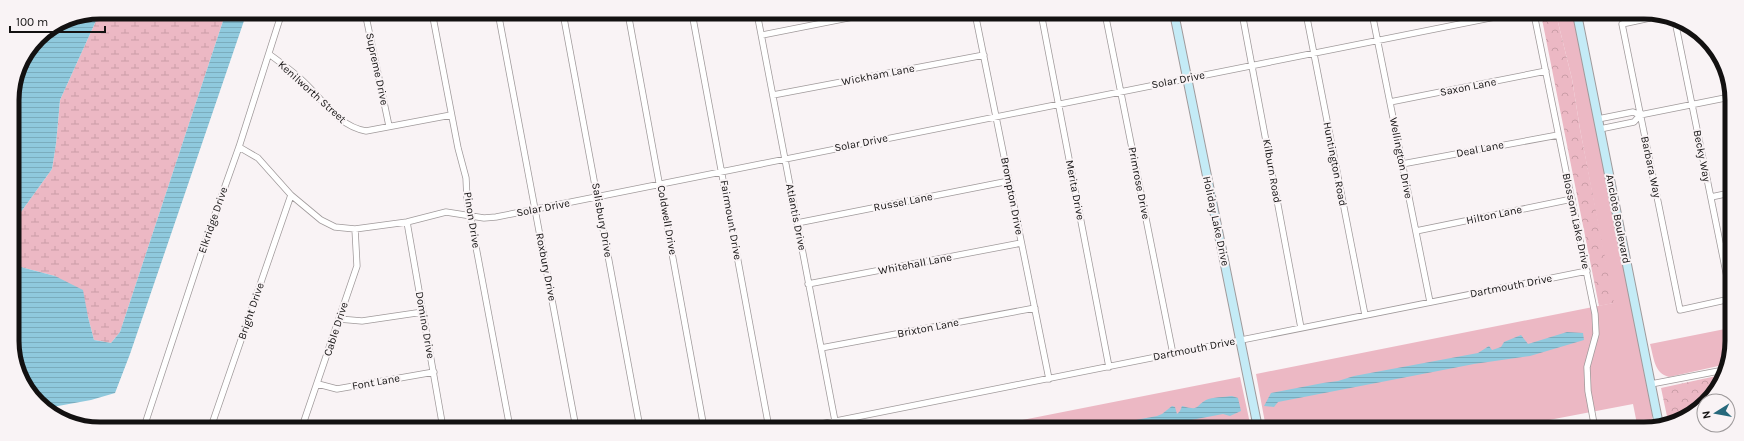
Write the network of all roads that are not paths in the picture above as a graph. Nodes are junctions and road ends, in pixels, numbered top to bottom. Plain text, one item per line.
1 (280, 19) edge
2 (366, 19) edge
3 (433, 19) edge
4 (499, 19) edge
5 (564, 19) edge
6 (629, 19) edge
7 (693, 19) edge
8 (758, 19) edge
9 (843, 19) edge
10 (976, 19) edge
11 (1042, 19) edge
12 (1106, 19) edge
13 (1175, 19) edge
14 (1243, 19) edge
15 (1307, 19) edge
16 (1373, 19) edge
17 (1484, 19) edge
18 (1535, 19) edge
19 (1578, 19) edge
20 (1645, 19) edge
21 (1676, 25) edge
22 (762, 35) junction
23 (1377, 40) junction
24 (1314, 53) junction
25 (269, 54) junction
26 (984, 55) junction
27 (1252, 66) junction
28 (1546, 71) junction
29 (1187, 79) junction
30 (1120, 91) junction
31 (773, 95) junction
32 (1725, 98) edge
33 (1390, 102) junction
34 (1059, 104) junction
35 (1692, 105) junction
36 (451, 115) junction
37 (1640, 115) junction
38 (996, 116) junction
39 (1598, 119) junction
40 (389, 126) junction
41 (1600, 129) junction
42 (1558, 134) junction
43 (238, 147) junction
44 (785, 158) junction
45 (1402, 164) junction
46 (722, 172) junction
47 (1009, 181) junction
48 (660, 185) junction
49 (290, 194) junction
50 (1725, 194) edge
51 (597, 197) junction
52 (1711, 197) junction
53 (1572, 199) junction
54 (536, 210) junction
55 (470, 216) junction
56 (407, 222) junction
57 (797, 223) junction
58 (355, 229) junction
59 (1416, 232) junction
60 (1021, 243) junction
61 (1725, 246) edge
62 (1721, 247) junction
63 (1725, 267) edge
64 (1586, 271) junction
65 (808, 284) junction
66 (1725, 300) edge
67 (1430, 302) junction
68 (1035, 308) junction
69 (423, 312) junction
70 (1365, 315) junction
71 (339, 319) junction
72 (1301, 328) junction
73 (1240, 340) junction
74 (820, 348) junction
75 (1173, 354) junction
76 (1108, 366) junction
77 (1719, 371) edge
78 (434, 372) junction
79 (1049, 379) junction
80 (318, 384) junction
81 (1651, 384) junction
82 (1659, 420) edge
83 (834, 421) junction
84 (146, 422) edge
85 (213, 422) edge
86 (304, 422) edge
87 (442, 422) edge
88 (509, 422) edge
89 (575, 422) edge
90 (639, 422) edge
91 (703, 422) edge
92 (768, 422) edge
93 (829, 422) edge
94 (1257, 422) edge
95 (1594, 422) edge

1 - 25 street, Elkridge Drive
2 - 40 street, Supreme Drive
3 - 36 street, Pinon Drive
4 - 54 street, Roxbury Drive
5 - 51 street, Salisbury Drive
6 - 48 street, Coldwell Drive
7 - 46 street, Fairmount Drive
8 - 22 street, Atlantis Drive
9 - 22 street
10 - 26 street, Brompton Drive
11 - 34 street, Merita Drive
12 - 30 street, Primrose Drive
13 - 29 street, Holiday Lake Drive
14 - 27 street, Kilburn Road
15 - 24 street, Huntington Road
16 - 23 street, Wellington Drive
17 - 23 street, Solar Drive
18 - 28 street, Blossom Lake Drive
19 - 39 street, Anclote Boulevard
20 - 37 street, Barbara Way
21 - 35 street, Becky Way
22 - 31 street, Atlantis Drive
23 - 24 street, Solar Drive
23 - 33 street, Wellington Drive
24 - 27 street, Solar Drive
24 - 70 street, Huntington Road
25 - 40 street, Kenilworth Street
25 - 43 street, Elkridge Drive
26 - 31 street, Wickham Lane
26 - 38 street, Brompton Drive
27 - 29 street, Solar Drive
27 - 72 street, Kilburn Road
28 - 33 street, Saxon Lane
28 - 42 street, Blossom Lake Drive
29 - 30 street, Solar Drive
29 - 73 street, Holiday Lake Drive
30 - 34 street, Solar Drive
30 - 75 street, Primrose Drive
31 - 44 street, Atlantis Drive
32 - 35 street
33 - 45 street, Wellington Drive
34 - 38 street, Solar Drive
34 - 76 street, Merita Drive
35 - 37 street
35 - 52 street, Becky Way
36 - 40 street, Kenilworth Street
36 - 55 street, Pinon Drive
37 - 39 street
37 - 41 street
37 - 66 street, Barbara Way
38 - 44 street, Solar Drive
38 - 47 street, Brompton Drive
39 - 41 street, Anclote Boulevard
41 - 81 street, Anclote Boulevard
42 - 45 street, Deal Lane
42 - 53 street, Blossom Lake Drive
43 - 49 street, Solar Drive
43 - 84 street, Elkridge Drive
44 - 46 street, Solar Drive
44 - 57 street, Atlantis Drive
45 - 59 street, Wellington Drive
46 - 48 street, Solar Drive
46 - 92 street, Fairmount Drive
47 - 57 street, Russel Lane
47 - 60 street, Brompton Drive
48 - 51 street, Solar Drive
48 - 91 street, Coldwell Drive
49 - 58 street, Solar Drive
49 - 85 street, Bright Drive
50 - 52 street
51 - 54 street, Solar Drive
51 - 90 street, Salisbury Drive
52 - 62 street, Becky Way
53 - 59 street, Hilton Lane
53 - 64 street, Blossom Lake Drive
54 - 55 street, Solar Drive
54 - 89 street, Roxbury Drive
55 - 56 street, Solar Drive
55 - 88 street, Pinon Drive
56 - 58 street, Solar Drive
56 - 69 street, Domino Drive
57 - 65 street, Atlantis Drive
58 - 71 street, Cable Drive
59 - 67 street, Wellington Drive
60 - 65 street, Whitehall Lane
60 - 68 street, Brompton Drive
61 - 62 street
62 - 63 street, Becky Way
64 - 67 street, Dartmouth Drive
64 - 95 street, Blossom Lake Drive
65 - 74 street, Atlantis Drive
67 - 70 street, Dartmouth Drive
68 - 74 street, Brixton Lane
68 - 79 street, Brompton Drive
69 - 71 street
69 - 78 street, Domino Drive
70 - 72 street, Dartmouth Drive
71 - 80 street, Cable Drive
72 - 73 street, Dartmouth Drive
73 - 75 street, Dartmouth Drive
73 - 94 street, Holiday Lake Drive
74 - 83 street, Atlantis Drive
75 - 76 street, Dartmouth Drive
76 - 79 street, Dartmouth Drive
77 - 81 street
78 - 80 street, Font Lane
78 - 87 street, Domino Drive
79 - 83 street, Dartmouth Drive
80 - 86 street, Cable Drive
81 - 82 street, Anclote Boulevard
83 - 93 street, Dartmouth Drive

